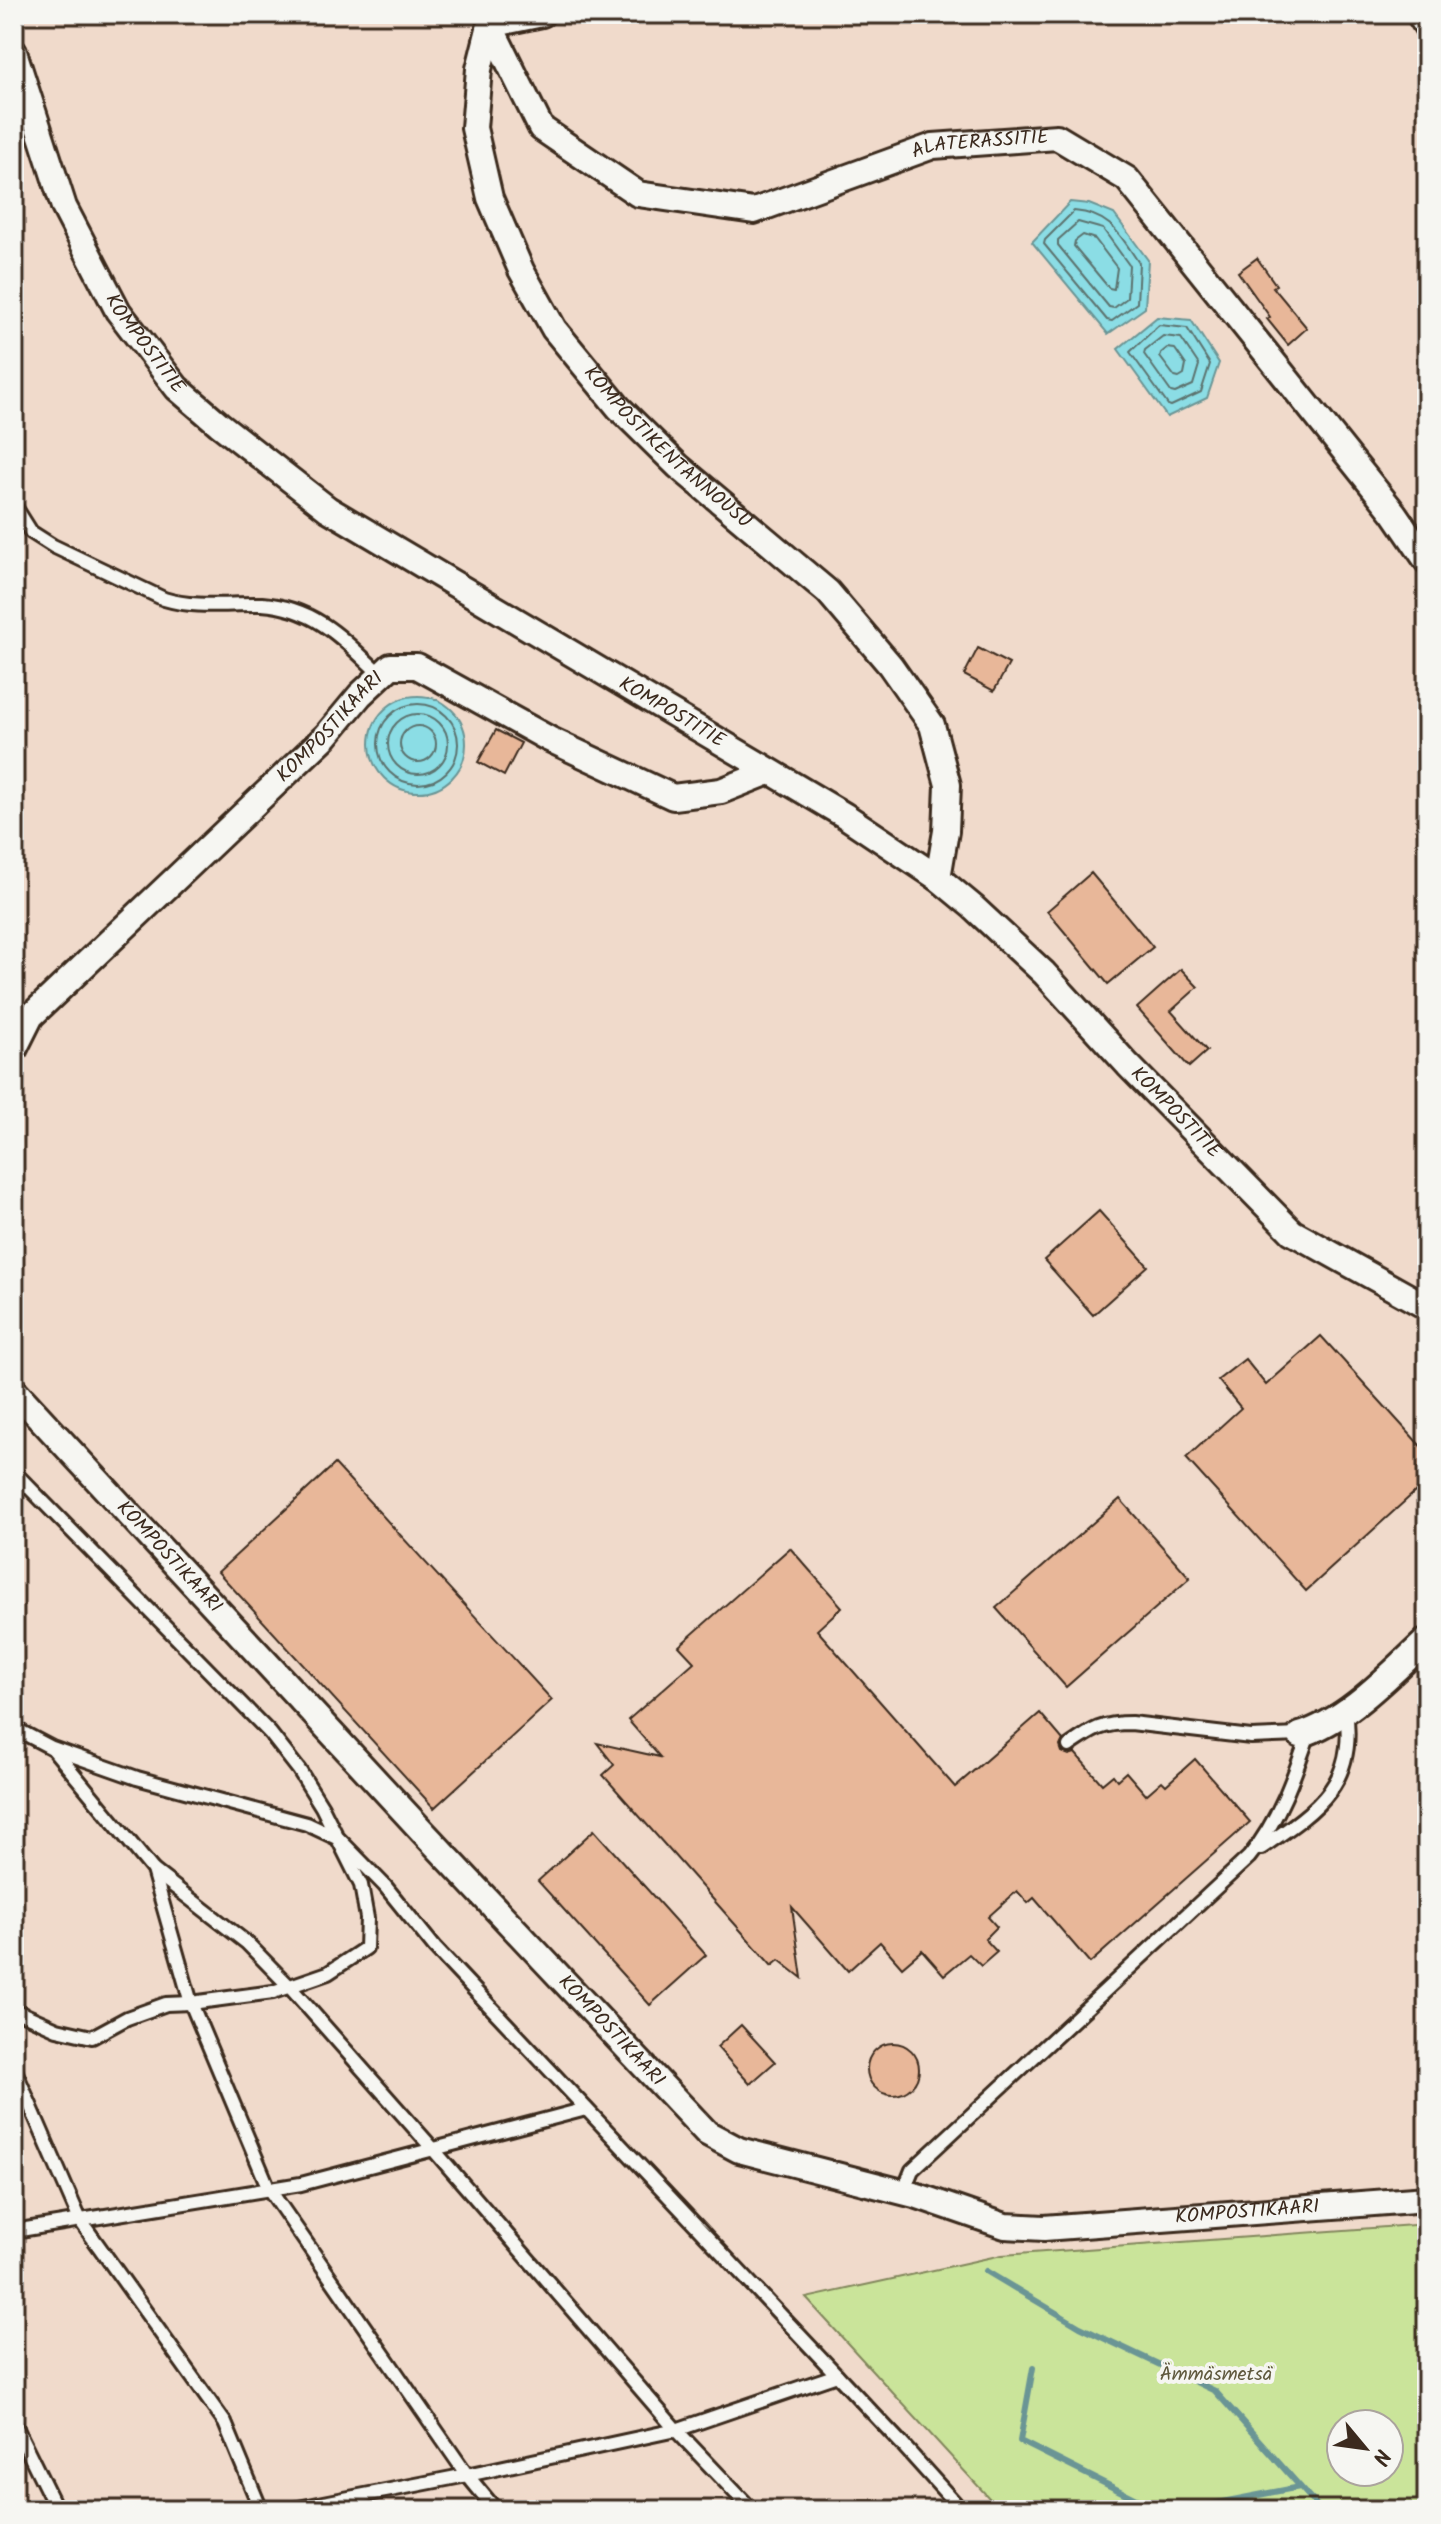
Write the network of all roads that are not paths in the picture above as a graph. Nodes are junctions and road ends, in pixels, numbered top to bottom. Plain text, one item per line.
1 (542, 14) edge
2 (1419, 14) edge
3 (490, 19) edge
4 (1427, 27) edge
5 (14, 52) edge
6 (14, 505) edge
7 (1427, 561) edge
8 (381, 675) junction
9 (769, 772) junction
10 (938, 878) junction
11 (14, 1050) edge
12 (1427, 1307) edge
13 (14, 1390) edge
14 (14, 1472) edge
15 (1427, 1640) edge
16 (1346, 1712) junction
17 (14, 1728) edge
18 (1304, 1734) junction
19 (1069, 1746) dead end
20 (52, 1748) junction
21 (339, 1839) junction
22 (1249, 1857) junction
23 (153, 1870) junction
24 (289, 1986) junction
25 (191, 2003) junction
26 (14, 2010) edge
27 (14, 2068) edge
28 (586, 2109) junction
29 (433, 2149) junction
30 (269, 2189) junction
31 (903, 2192) junction
32 (1427, 2199) edge
33 (80, 2220) junction
34 (14, 2231) edge
35 (837, 2375) junction
36 (14, 2423) edge
37 (676, 2430) junction
38 (467, 2475) junction
39 (57, 2510) edge
40 (261, 2510) edge
41 (288, 2510) edge
42 (496, 2510) edge
43 (752, 2510) edge
44 (958, 2510) edge

1 - 3 street
2 - 4 street
3 - 7 street, ALATERASSITIE
3 - 10 street, KOMPOSTIKENTÄNNOUSU
5 - 9 street, KOMPOSTITIE
6 - 8 lane
8 - 9 street, KOMPOSTIKAARI
8 - 11 street, KOMPOSTIKAARI
9 - 10 street, KOMPOSTITIE
10 - 12 street, KOMPOSTITIE
13 - 31 street, KOMPOSTIKAARI
14 - 21 lane
15 - 16 street
16 - 18 street
16 - 22 lane
17 - 20 lane
18 - 19 lane
18 - 22 lane
20 - 21 lane
20 - 23 lane
21 - 24 lane
21 - 28 lane
22 - 31 lane
23 - 24 lane
23 - 25 lane
24 - 25 lane
24 - 29 lane
25 - 26 lane
25 - 30 lane
27 - 33 lane
28 - 29 lane
28 - 35 lane
29 - 30 lane
29 - 37 lane
30 - 33 lane
30 - 38 lane
31 - 32 street, KOMPOSTIKAARI
33 - 34 lane
33 - 40 lane
35 - 37 lane
35 - 44 lane
36 - 39 lane
37 - 38 lane
37 - 43 lane
38 - 41 lane
38 - 42 lane

